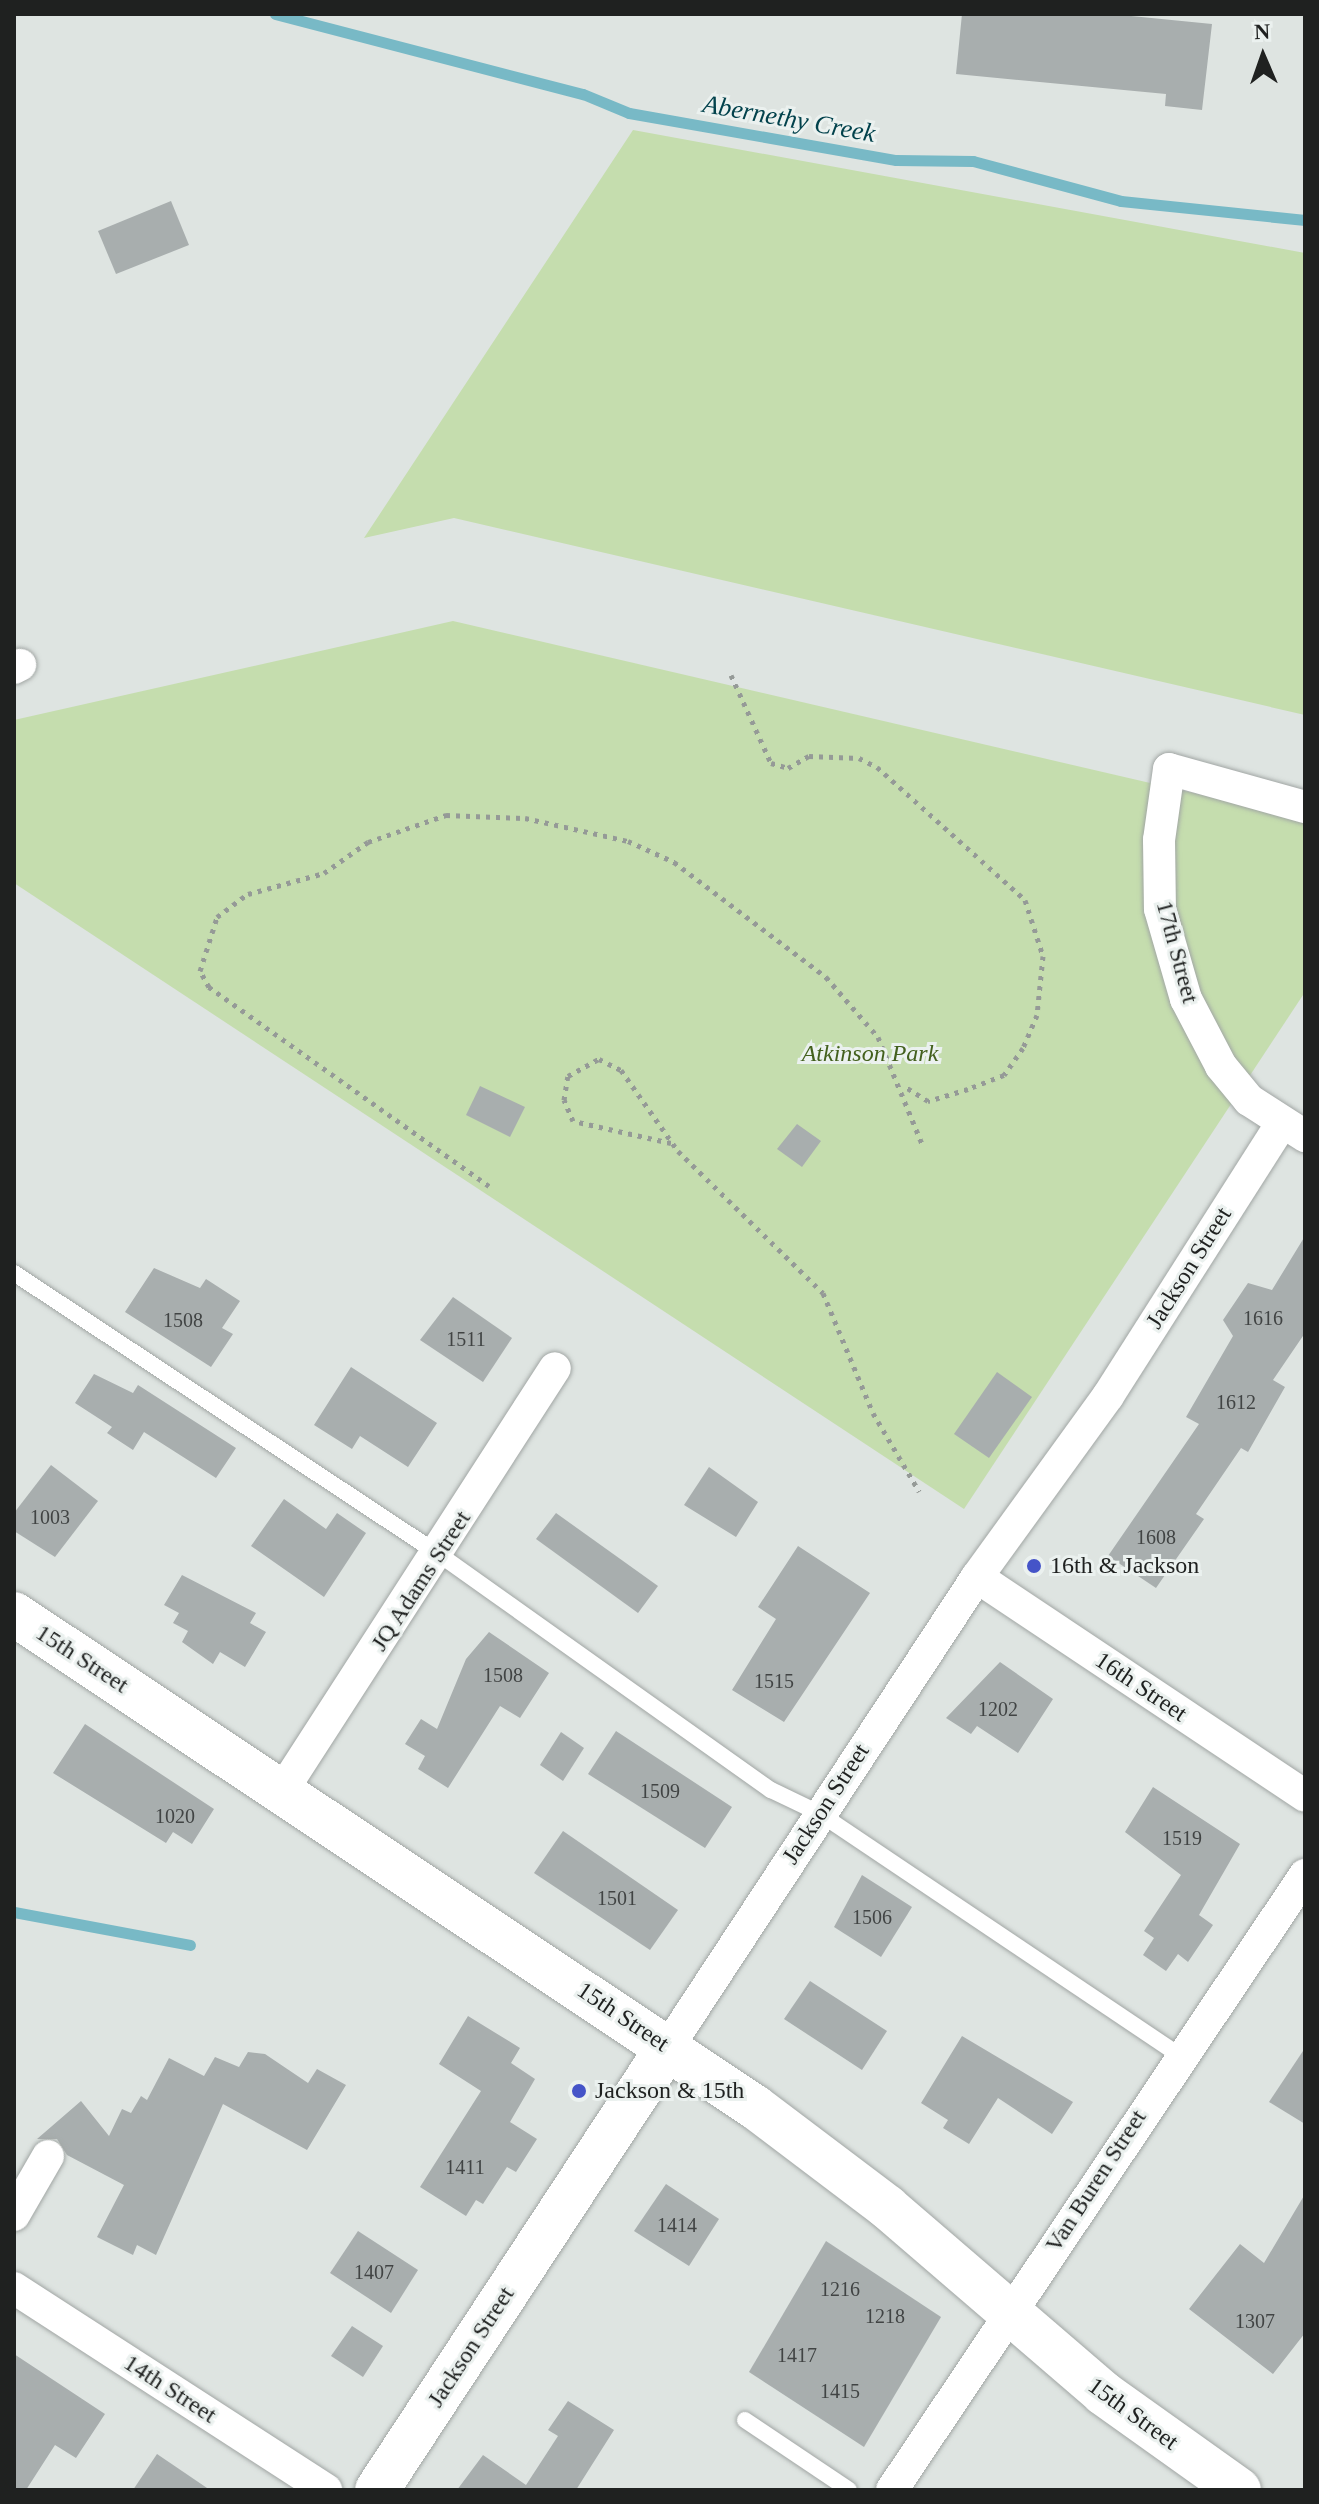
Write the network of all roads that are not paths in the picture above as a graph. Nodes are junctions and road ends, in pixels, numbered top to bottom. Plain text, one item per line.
1 (1305, 807) edge
2 (1293, 1130) edge
3 (14, 1273) edge
4 (555, 1368) dead end
5 (440, 1555) junction
6 (977, 1577) junction
7 (14, 1614) edge
8 (282, 1791) junction
9 (1305, 1796) edge
10 (819, 1813) junction
11 (1305, 1875) edge
12 (668, 2047) junction
13 (1179, 2055) junction
14 (48, 2156) dead end
15 (14, 2215) edge
16 (14, 2288) edge
17 (1009, 2313) junction
18 (745, 2420) dead end
19 (326, 2490) edge
20 (377, 2490) edge
21 (849, 2490) edge
22 (892, 2490) edge
23 (1239, 2490) edge

1 - 2 street, 17th Street
2 - 6 street, Jackson Street
3 - 5 lane
4 - 5 street, JQ Adams Street
5 - 8 street, JQ Adams Street
5 - 10 lane
6 - 9 street, 16th Street
6 - 10 street, Jackson Street
7 - 8 street, 15th Street
8 - 12 street, 15th Street
10 - 12 street, Jackson Street
10 - 13 lane
11 - 13 street, Van Buren Street
12 - 17 street, 15th Street
12 - 20 street, Jackson Street
13 - 17 street, Van Buren Street
14 - 15 street
16 - 19 street, 14th Street
17 - 22 street, Van Buren Street
17 - 23 street, 15th Street
18 - 21 lane

